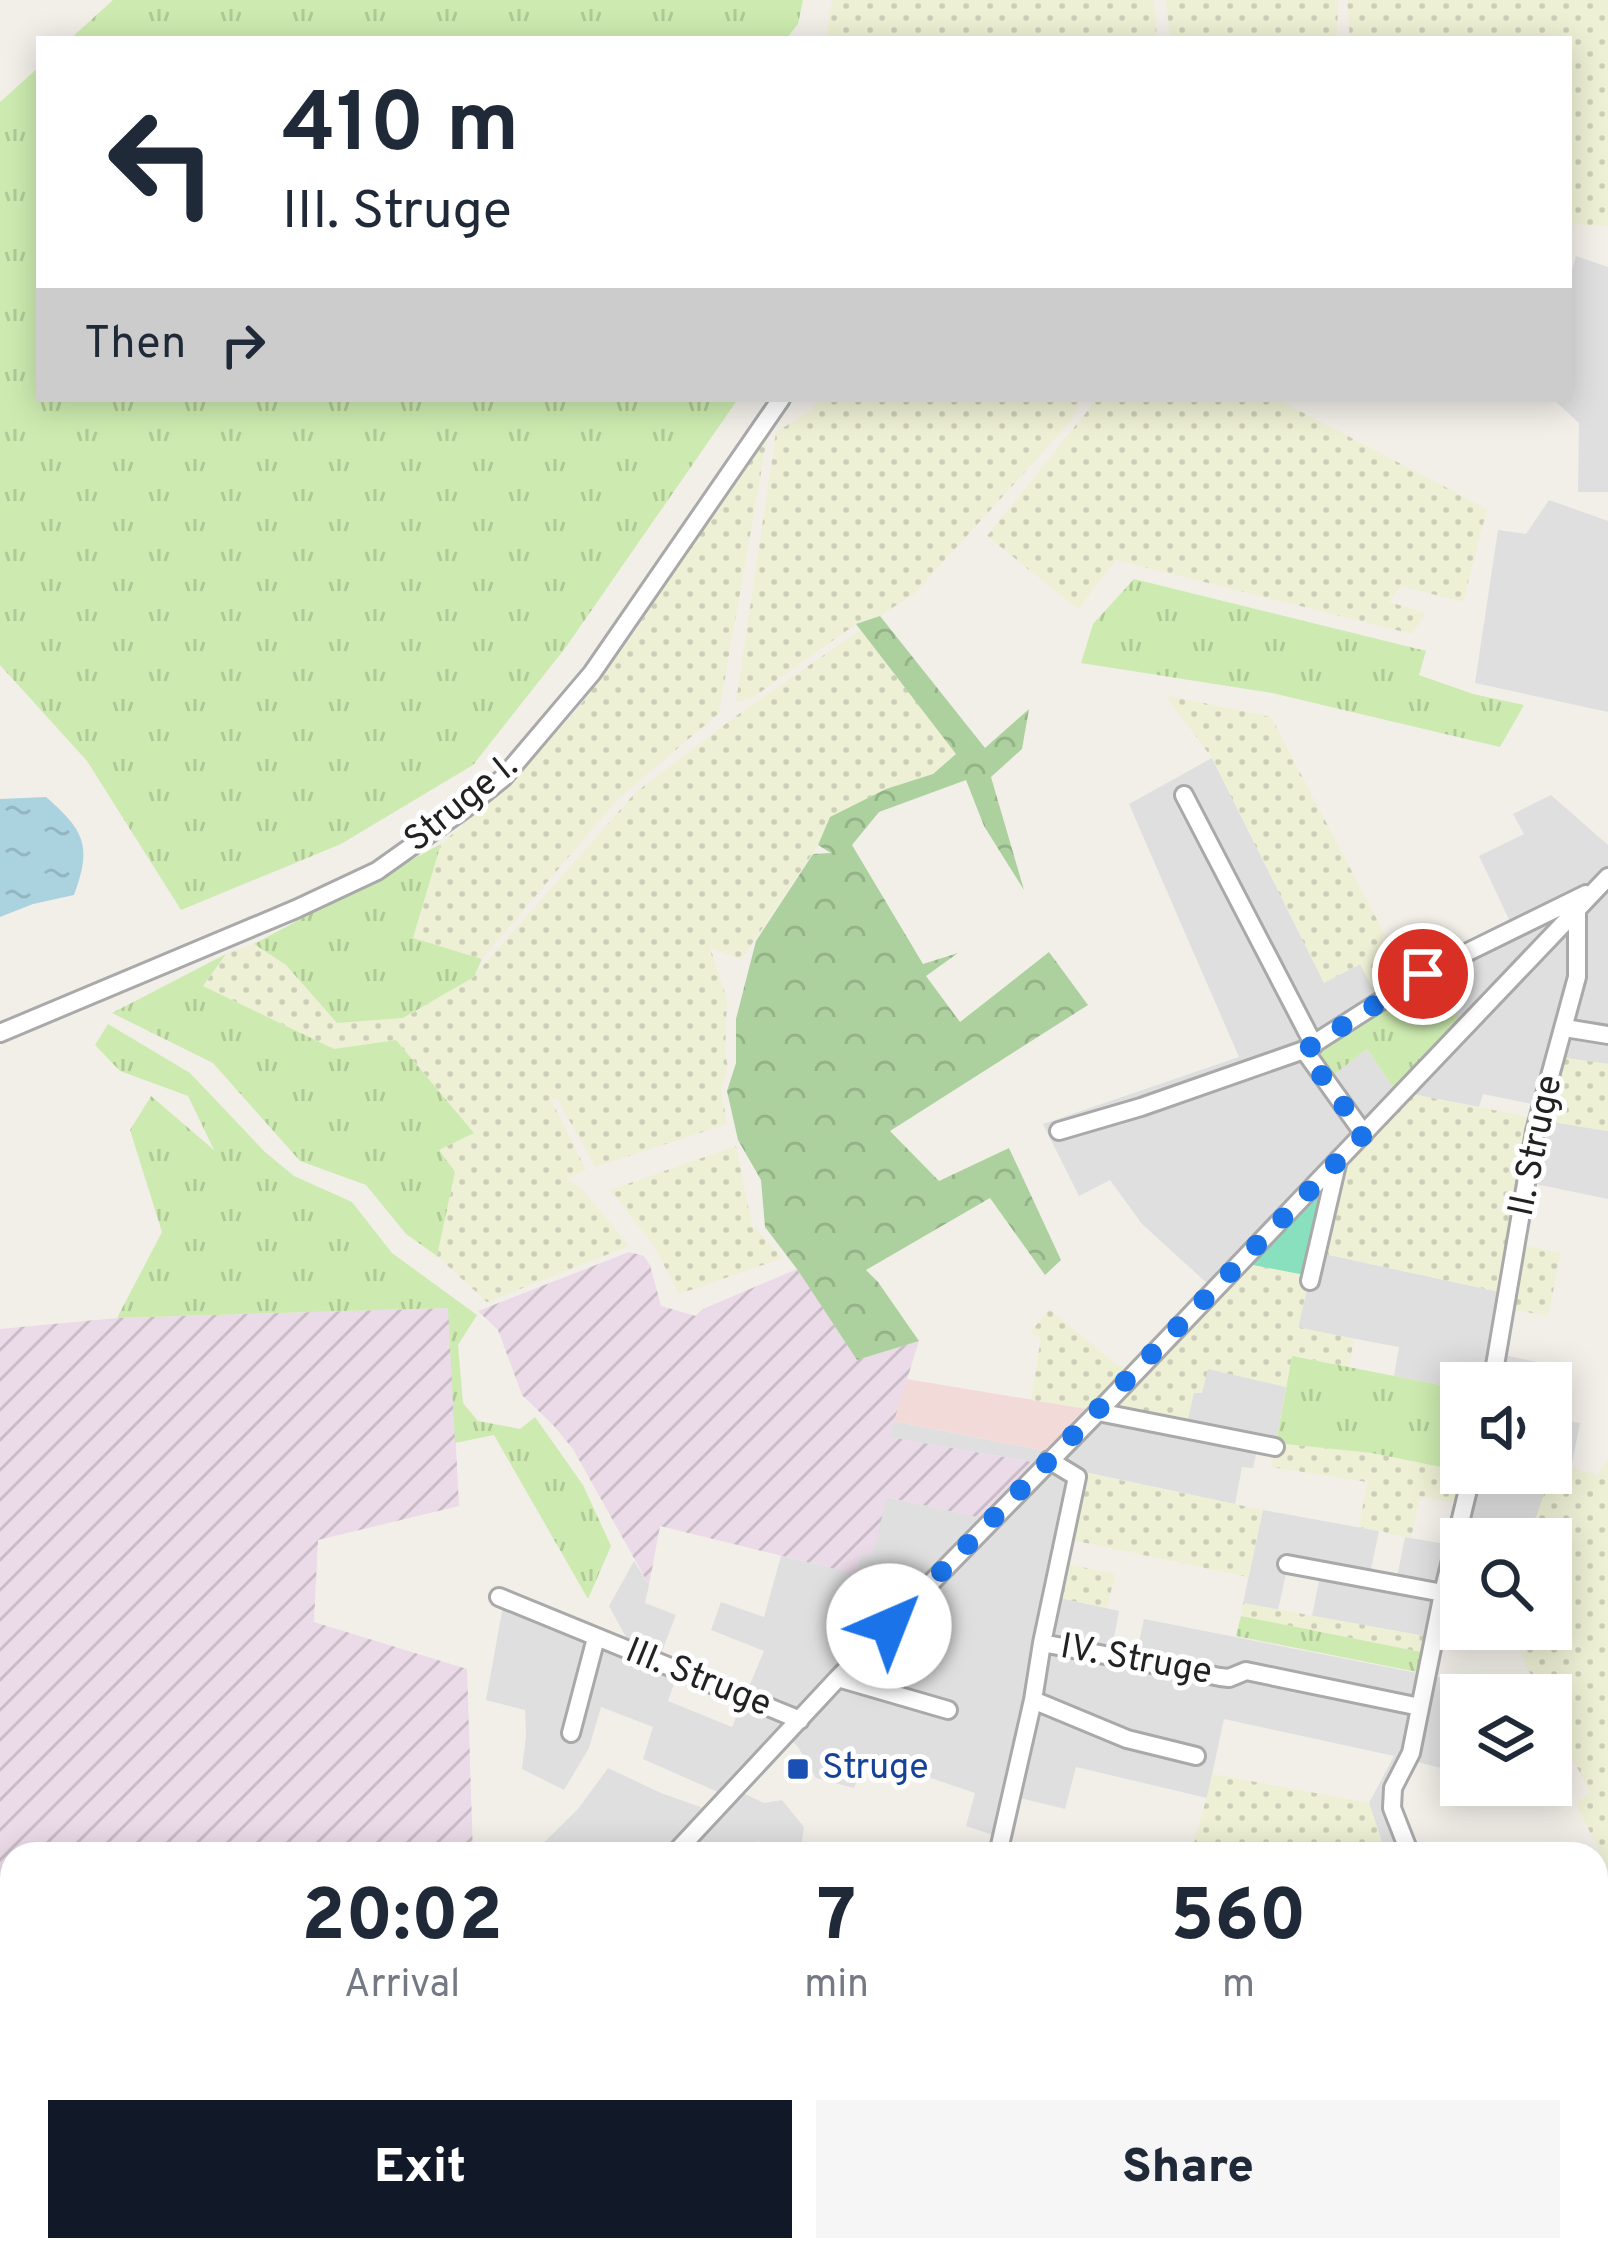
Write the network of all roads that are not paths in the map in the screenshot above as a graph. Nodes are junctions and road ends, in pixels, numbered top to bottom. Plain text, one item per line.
1 (779, 402) edge
2 (1184, 795) dead end
3 (1603, 883) edge
4 (1577, 910) junction
5 (1564, 1028) junction
6 (0, 1033) edge
7 (1608, 1035) edge
8 (1309, 1048) junction
9 (1059, 1131) dead end
10 (1364, 1134) junction
11 (1338, 1160) junction
12 (1310, 1281) dead end
13 (1496, 1362) edge
14 (1098, 1412) junction
15 (1275, 1448) dead end
16 (1049, 1460) junction
17 (1287, 1564) dead end
18 (1440, 1592) edge
19 (499, 1597) dead end
20 (1440, 1608) edge
21 (596, 1638) junction
22 (1042, 1643) junction
23 (838, 1678) junction
24 (1034, 1700) junction
25 (1420, 1707) junction
26 (948, 1710) dead end
27 (800, 1720) junction
28 (571, 1733) dead end
29 (1196, 1756) dead end
30 (685, 1842) edge
31 (1001, 1842) edge
32 (1405, 1842) edge

1 - 6 street, Struge I.
2 - 8 street
3 - 4 street, III. Struge
3 - 8 street
4 - 5 street, II. Struge
4 - 10 street, III. Struge
5 - 7 street
5 - 13 street, II. Struge
8 - 9 street
8 - 10 street
10 - 11 street, III. Struge
11 - 12 street
11 - 14 street, III. Struge
14 - 15 street
14 - 16 street, III. Struge
16 - 22 street, IV. Struge
16 - 23 street, III. Struge
17 - 18 street
19 - 21 street, III. Struge
20 - 25 street
21 - 27 street, III. Struge
21 - 28 street, III. Struge
22 - 24 street, IV. Struge
22 - 25 street, IV. Struge
23 - 26 street
23 - 27 street, III. Struge
24 - 29 street, IV. Struge
24 - 31 street, IV. Struge
25 - 32 street
27 - 30 street, III. Struge

